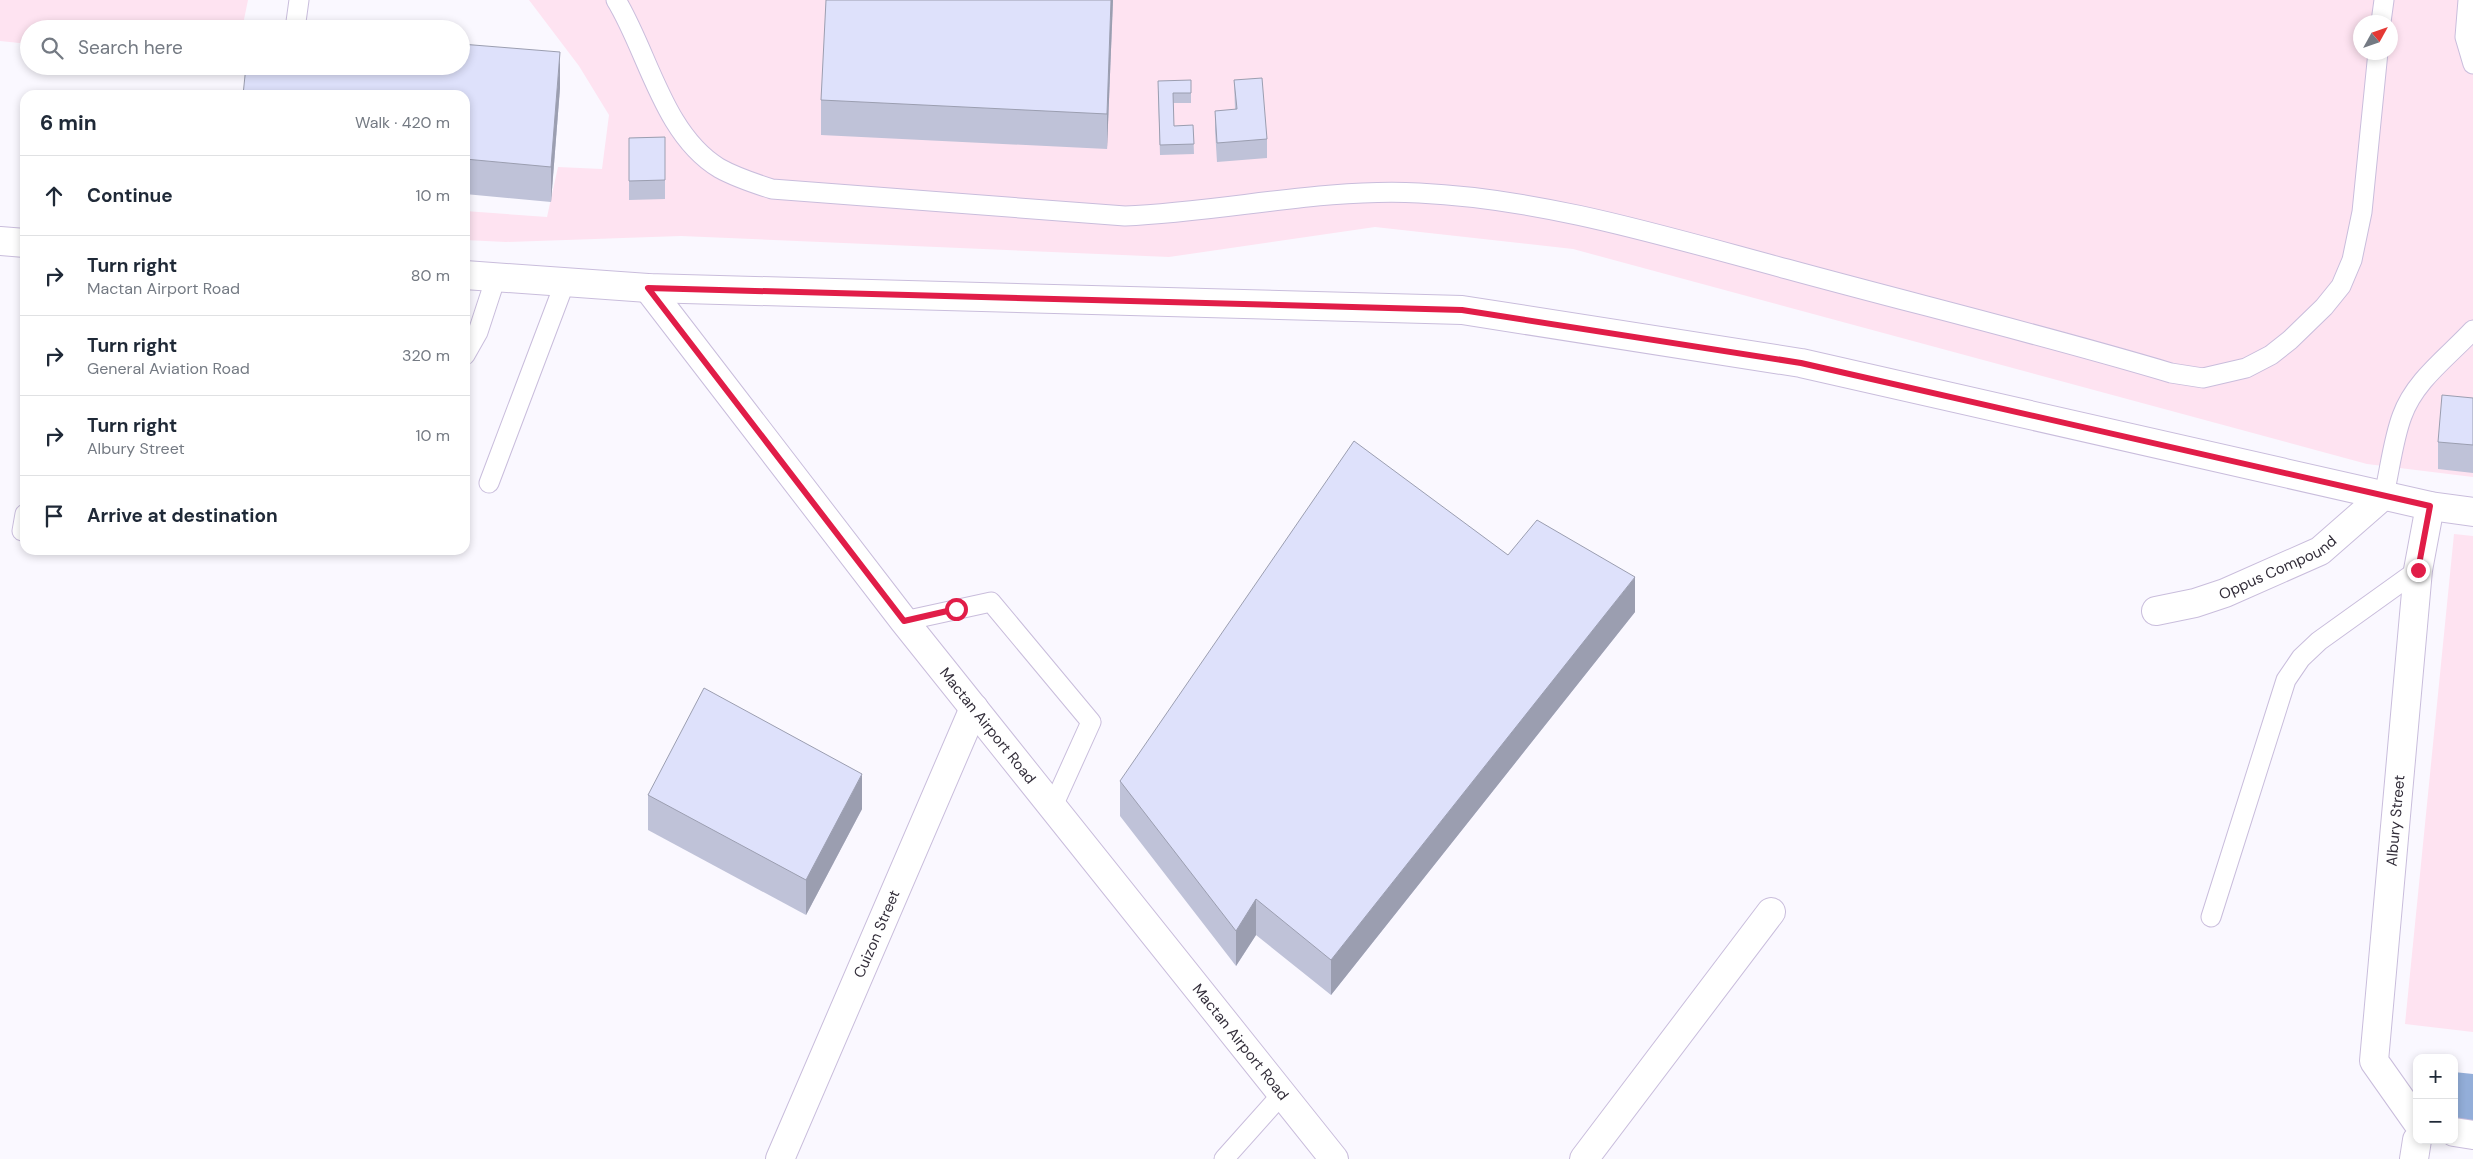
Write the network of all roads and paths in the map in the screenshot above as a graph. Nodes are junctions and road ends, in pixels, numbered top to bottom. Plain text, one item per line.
1 (299, 0) edge
2 (616, 0) edge
3 (2384, 0) edge
4 (2468, 0) edge
5 (2382, 15) edge
6 (296, 20) edge
7 (2377, 60) edge
8 (2473, 64) edge
9 (0, 241) edge
10 (20, 243) edge
11 (470, 275) edge
12 (496, 277) junction
13 (565, 282) junction
14 (648, 288) junction
15 (2473, 330) edge
16 (470, 346) edge
17 (489, 482) dead end
18 (2384, 495) junction
19 (2430, 506) junction
20 (2473, 512) edge
21 (2418, 570) junction
22 (2156, 611) dead end
23 (904, 621) junction
24 (974, 708) junction
25 (1053, 806) junction
26 (1771, 912) dead end
27 (2211, 917) dead end
28 (1282, 1094) junction
29 (2413, 1116) edge
30 (2458, 1133) edge
31 (2473, 1135) edge
32 (2416, 1144) edge
33 (780, 1159) edge
34 (1224, 1159) edge
35 (1334, 1159) edge
36 (1584, 1159) edge
37 (2414, 1159) edge

1 - 6 lane
2 - 7 lane
3 - 5 lane
4 - 8 lane
9 - 10 main road
11 - 12 main road
12 - 13 main road
12 - 16 lane
13 - 14 main road
13 - 17 lane
14 - 18 main road
14 - 23 main road, Mactan Airport Road
15 - 18 lane
18 - 19 main road
18 - 22 main road, Oppus Compound
19 - 20 main road
19 - 21 main road, Albury Street
21 - 27 lane
21 - 29 main road, Albury Street
23 - 24 main road, Mactan Airport Road
23 - 25 lane
24 - 25 main road, Mactan Airport Road
24 - 33 main road, Cuizon Street
25 - 28 main road, Mactan Airport Road
26 - 36 main road
28 - 34 lane
28 - 35 main road, Mactan Airport Road
30 - 31 main road
32 - 37 main road

